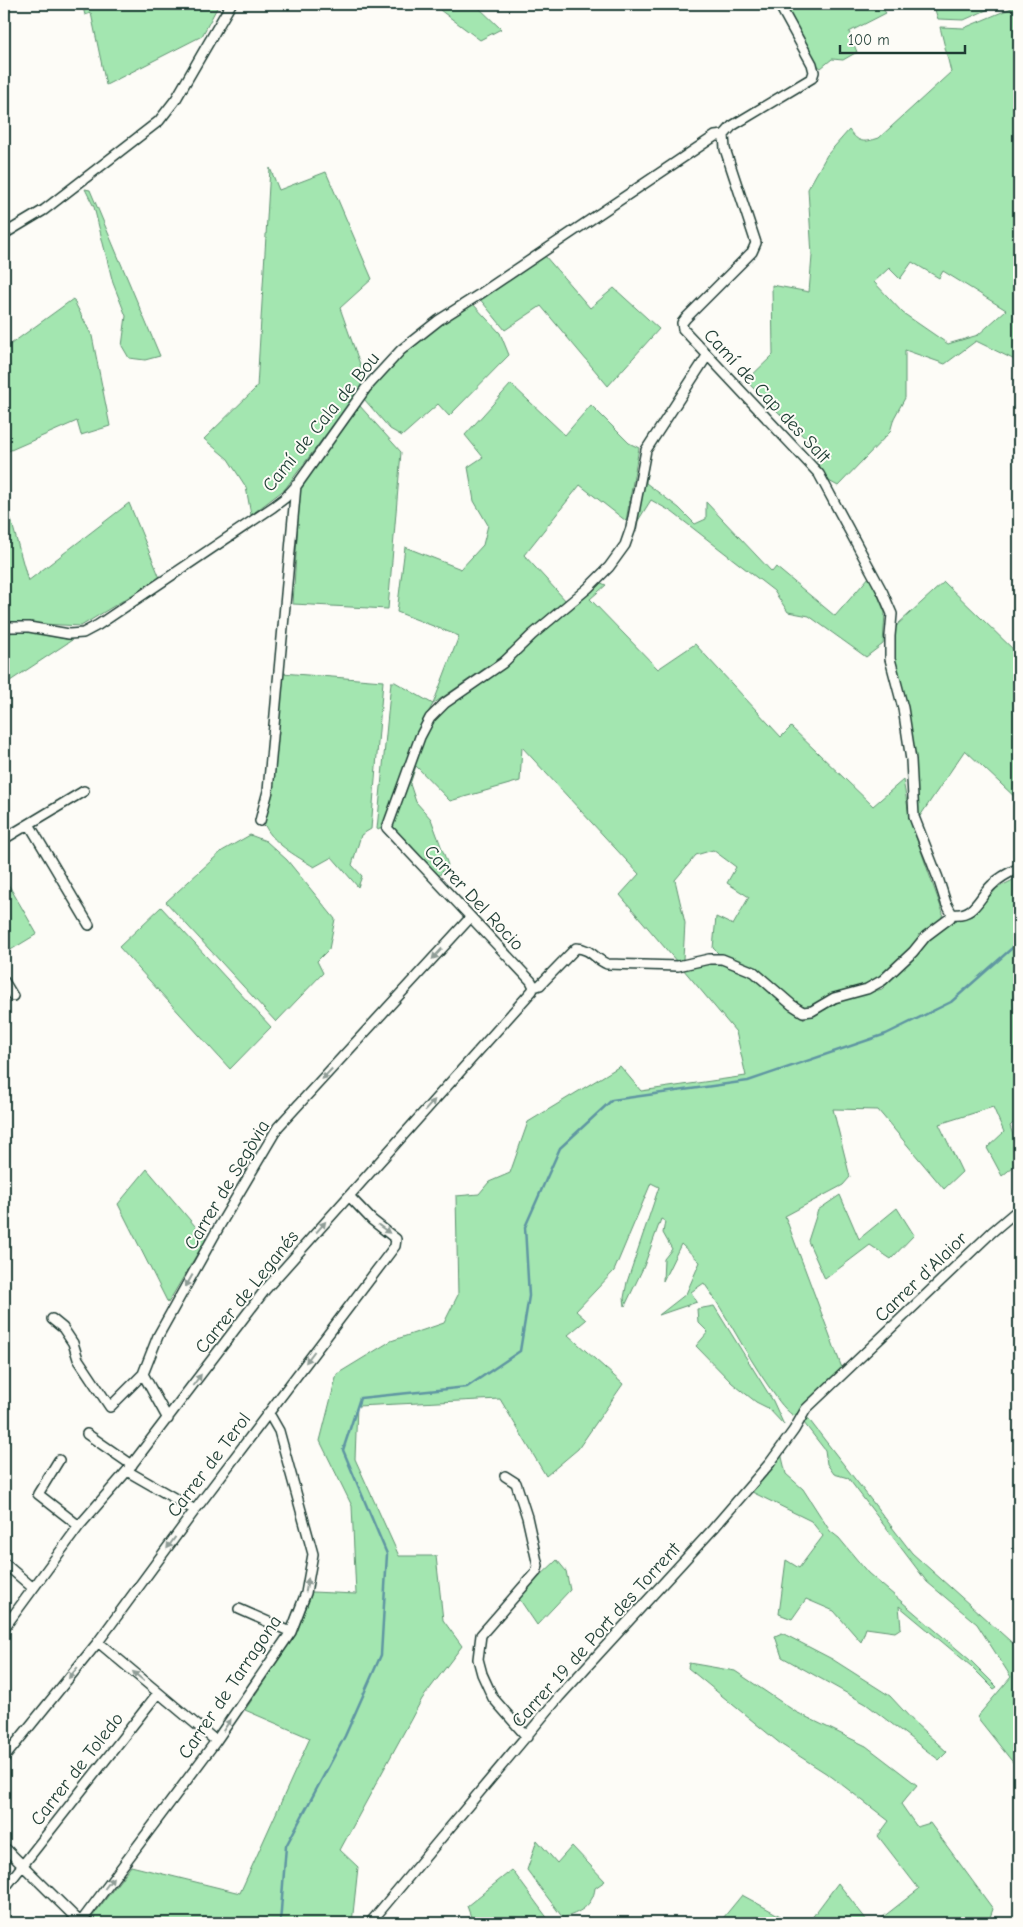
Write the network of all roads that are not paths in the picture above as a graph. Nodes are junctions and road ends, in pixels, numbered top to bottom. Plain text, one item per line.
1 (230, 4) edge
2 (778, 4) edge
3 (724, 135) junction
4 (4, 234) edge
5 (707, 356) junction
6 (296, 485) junction
7 (4, 627) edge
8 (84, 791) dead end
9 (260, 821) dead end
10 (29, 824) junction
11 (4, 839) edge
12 (1019, 868) edge
13 (952, 914) junction
14 (470, 918) junction
15 (89, 925) dead end
16 (4, 980) edge
17 (533, 989) junction
18 (13, 996) dead end
19 (349, 1196) junction
20 (1019, 1209) edge
21 (52, 1319) dead end
22 (848, 1371) joint
23 (142, 1374) junction
24 (267, 1415) junction
25 (168, 1419) junction
26 (87, 1434) dead end
27 (59, 1460) dead end
28 (129, 1468) junction
29 (505, 1476) dead end
30 (195, 1510) junction
31 (80, 1526) junction
32 (4, 1563) edge
33 (33, 1588) junction
34 (239, 1609) dead end
35 (4, 1628) edge
36 (291, 1632) junction
37 (98, 1642) junction
38 (158, 1693) junction
39 (527, 1737) junction
40 (216, 1741) junction
41 (4, 1758) edge
42 (4, 1848) edge
43 (22, 1865) junction
44 (4, 1889) edge
45 (80, 1923) edge
46 (370, 1923) edge

1 - 4 street
2 - 3 street
3 - 5 street, Camí de Cap des Salt
3 - 6 street, Camí de Cala de Bou
5 - 13 street, Camí de Cap des Salt
5 - 14 street, Carrer Del Rocio
6 - 7 street, Camí de Cala de Bou
6 - 9 street
8 - 10 street
10 - 11 street
10 - 15 street
12 - 13 street
13 - 17 street, Carrer de Leganés
14 - 17 street, Carrer Del Rocio
14 -> 23 street, Carrer de Segòvia
16 - 18 street
19 -> 17 street, Carrer de Leganés
19 -> 24 street, Carrer de Terol
25 -> 19 street, Carrer de Leganés
20 - 22 street, Carrer d'Alaior
21 - 23 street, Carrer de Segòvia
22 - 39 street, Carrer 19 de Port des Torrent
23 - 25 street
24 - 30 street, Carrer de Terol
36 -> 24 street, Carrer de Tarragona
25 - 28 street, Carrer de Leganés
26 - 28 street
27 - 31 street
28 - 30 street
28 - 31 street, Carrer de Leganés
29 - 39 street
30 -> 37 street, Carrer de Terol
31 - 33 street, Carrer de Leganés
32 - 33 street
33 - 35 street, Carrer de Leganés
34 - 36 street
40 -> 36 street, Carrer de Tarragona
38 -> 37 street
37 -> 41 street, Carrer de Terol
38 - 40 street
38 - 43 street, Carrer de Toledo
39 - 46 street, Carrer 19 de Port des Torrent
45 -> 40 street, Carrer de Tarragona
42 - 43 street
43 - 44 street, Carrer de Toledo
43 - 45 street

